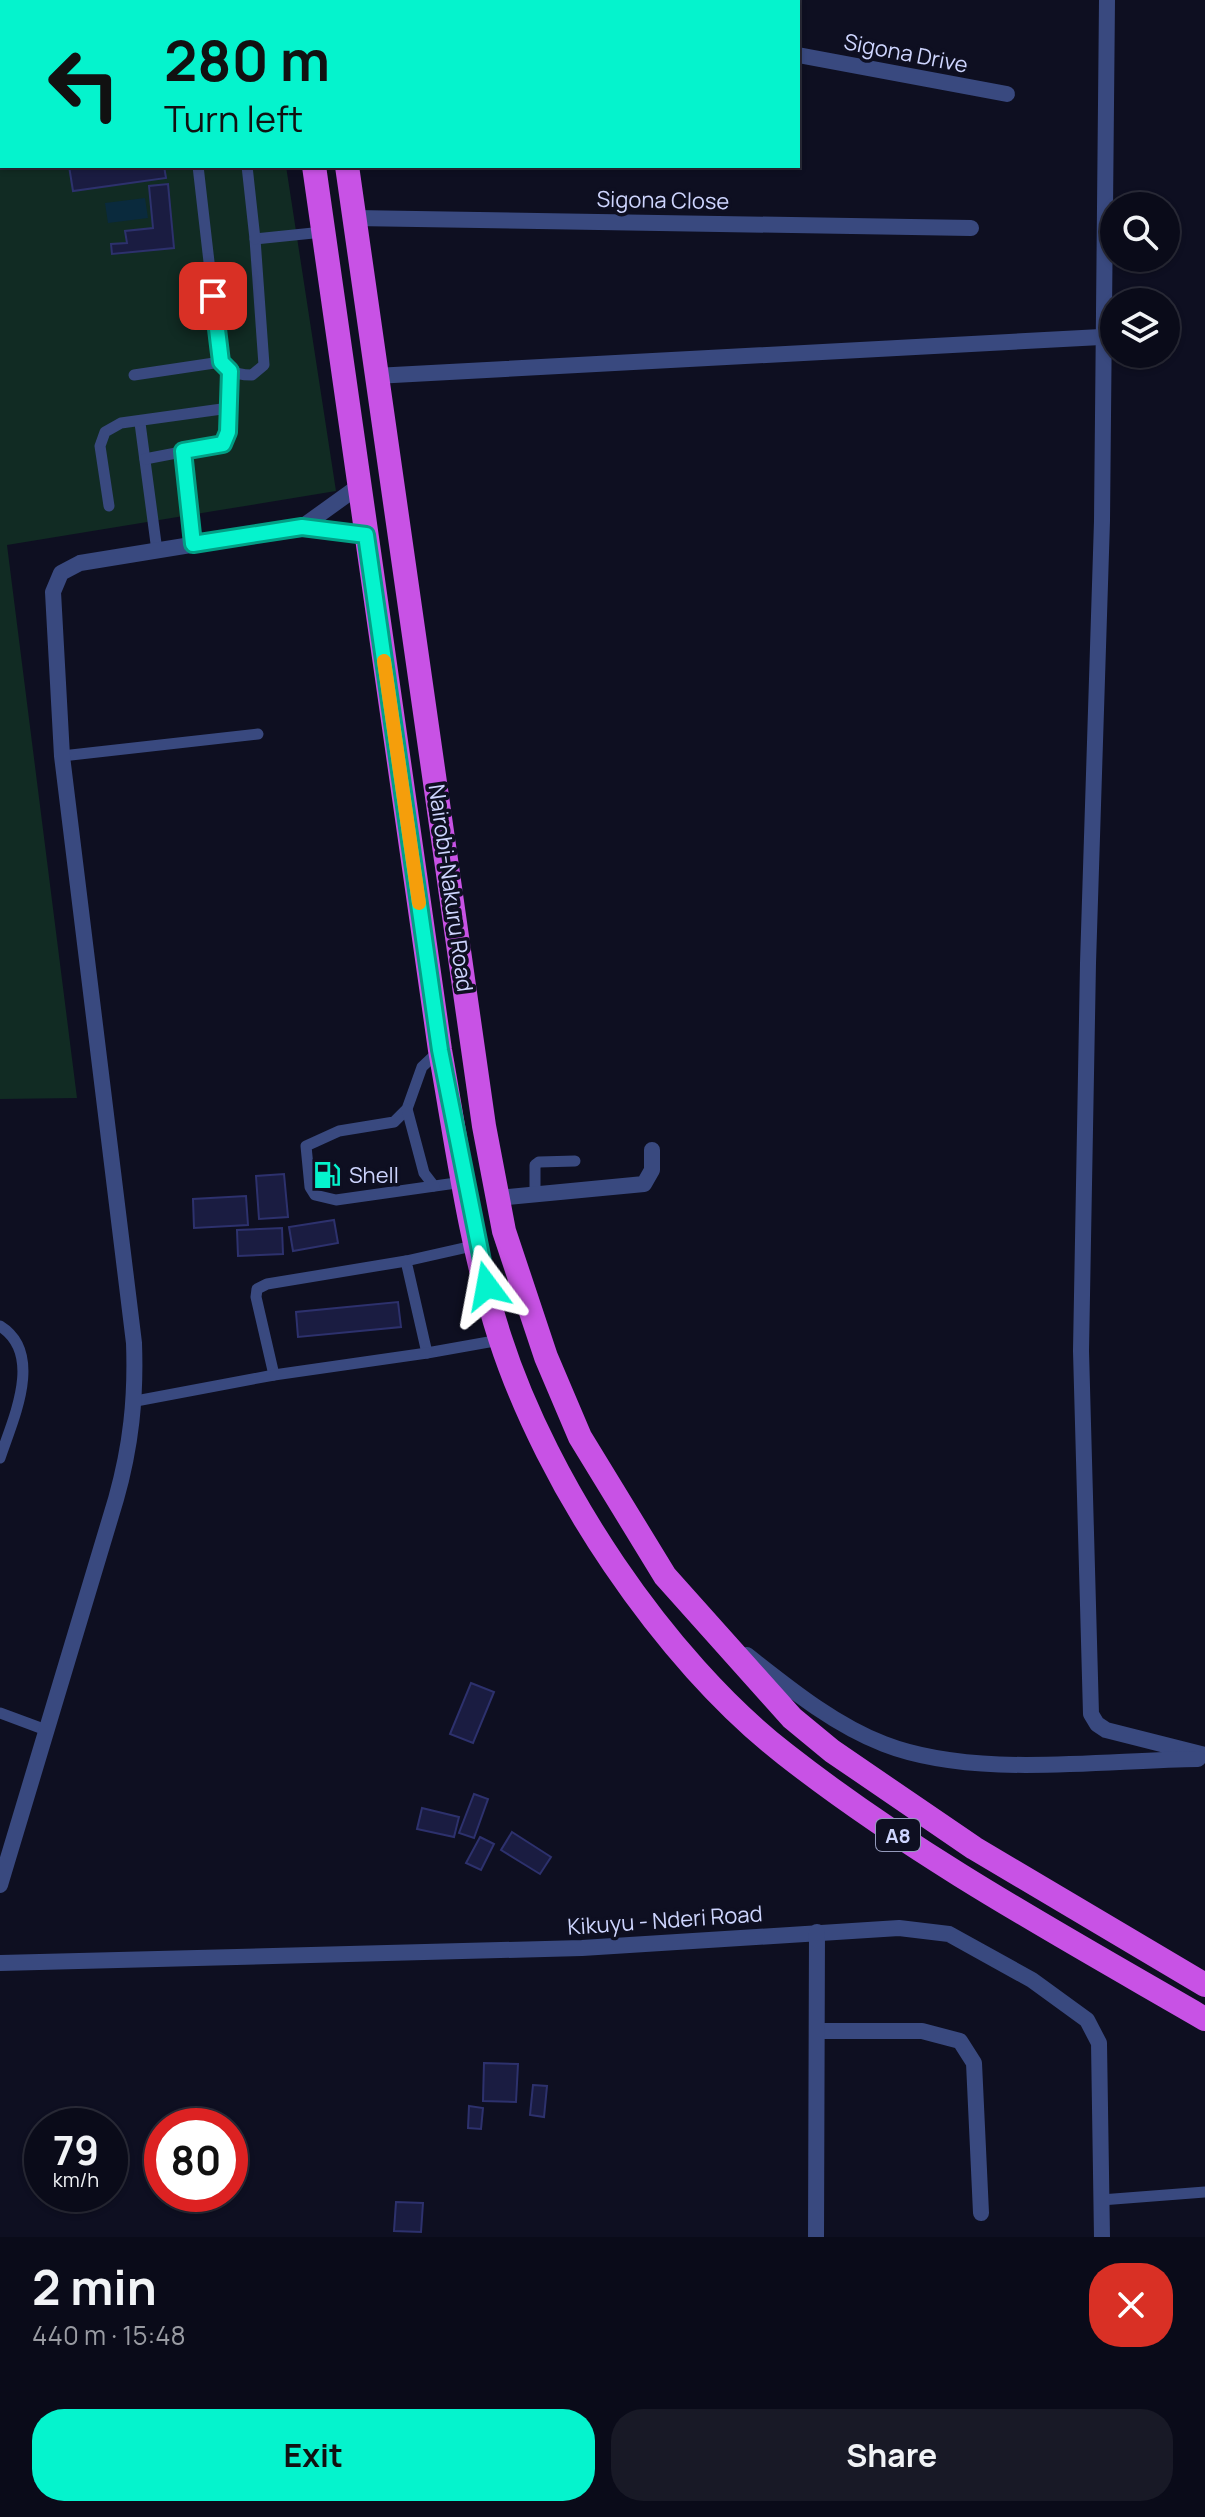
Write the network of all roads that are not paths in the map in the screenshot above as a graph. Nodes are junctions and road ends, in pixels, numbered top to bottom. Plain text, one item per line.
1 (1107, 0) edge
2 (800, 55) edge
3 (1007, 94) dead end
4 (198, 168) edge
5 (247, 168) edge
6 (314, 168) edge
7 (347, 168) edge
8 (354, 218) junction
9 (971, 228) dead end
10 (324, 232) junction
11 (255, 239) junction
12 (1102, 288) edge
13 (1100, 337) edge
14 (226, 367) junction
15 (1101, 368) edge
16 (134, 375) dead end
17 (375, 376) junction
18 (229, 408) junction
19 (140, 423) junction
20 (183, 451) junction
21 (145, 459) junction
22 (359, 486) junction
23 (109, 506) dead end
24 (302, 527) junction
25 (366, 535) junction
26 (193, 544) junction
27 (157, 551) junction
28 (258, 734) dead end
29 (62, 756) junction
30 (440, 1050) junction
31 (407, 1109) junction
32 (652, 1150) dead end
33 (575, 1161) dead end
34 (463, 1182) junction
35 (434, 1186) junction
36 (535, 1195) junction
37 (498, 1198) junction
38 (477, 1245) junction
39 (406, 1261) junction
40 (0, 1326) edge
41 (500, 1340) junction
42 (427, 1353) junction
43 (274, 1375) junction
44 (136, 1401) junction
45 (0, 1458) edge
46 (665, 1576) junction
47 (0, 1713) edge
48 (46, 1730) junction
49 (1205, 1757) edge
50 (0, 1885) edge
51 (817, 1932) junction
52 (0, 1963) edge
53 (1205, 1985) edge
54 (1205, 2019) edge
55 (817, 2031) junction
56 (1205, 2192) edge
57 (1101, 2200) junction
58 (981, 2213) dead end
59 (816, 2237) edge
60 (1102, 2237) edge

1 - 12 street
2 - 3 street, Sigona Drive
4 - 14 lane
5 - 11 lane
6 - 10 highway, A8
7 - 8 highway, Nairobi-Nakuru Road / A8
8 - 9 street, Sigona Close
8 - 17 highway, Nairobi-Nakuru Road / A8
10 - 11 lane
10 - 22 highway, A8
11 - 14 lane
13 - 17 street
14 - 16 lane
14 - 18 lane
15 - 49 street
17 - 37 highway, Nairobi-Nakuru Road / A8
18 - 19 lane
18 - 20 lane
19 - 21 lane
19 - 23 lane
20 - 21 lane
20 - 26 lane
21 - 27 lane
22 - 24 street
22 - 25 highway, A8
24 - 25 street
24 - 26 street
25 - 30 highway, A8
26 - 27 street
27 - 29 street
28 - 29 lane
29 - 44 street
30 - 31 lane
30 - 34 highway, A8
31 - 35 lane
31 - 35 lane
32 - 36 street
33 - 36 lane
34 - 35 lane
34 - 38 highway, A8
36 - 37 street
37 - 46 highway, Nairobi-Nakuru Road / A8
38 - 39 lane
38 - 41 highway, A8
39 - 42 lane
39 - 43 lane
40 - 45 lane
41 - 42 lane
41 - 54 highway, A8
42 - 43 lane
43 - 44 lane
44 - 48 street
46 - 49 street
46 - 53 highway, A8
47 - 48 lane
48 - 50 street
51 - 52 street, Kikuyu - Nderi Road
51 - 55 street
51 - 57 street, Kikuyu - Nderi Road
55 - 58 street
55 - 59 street
56 - 57 lane
57 - 60 street, Kikuyu - Nderi Road

